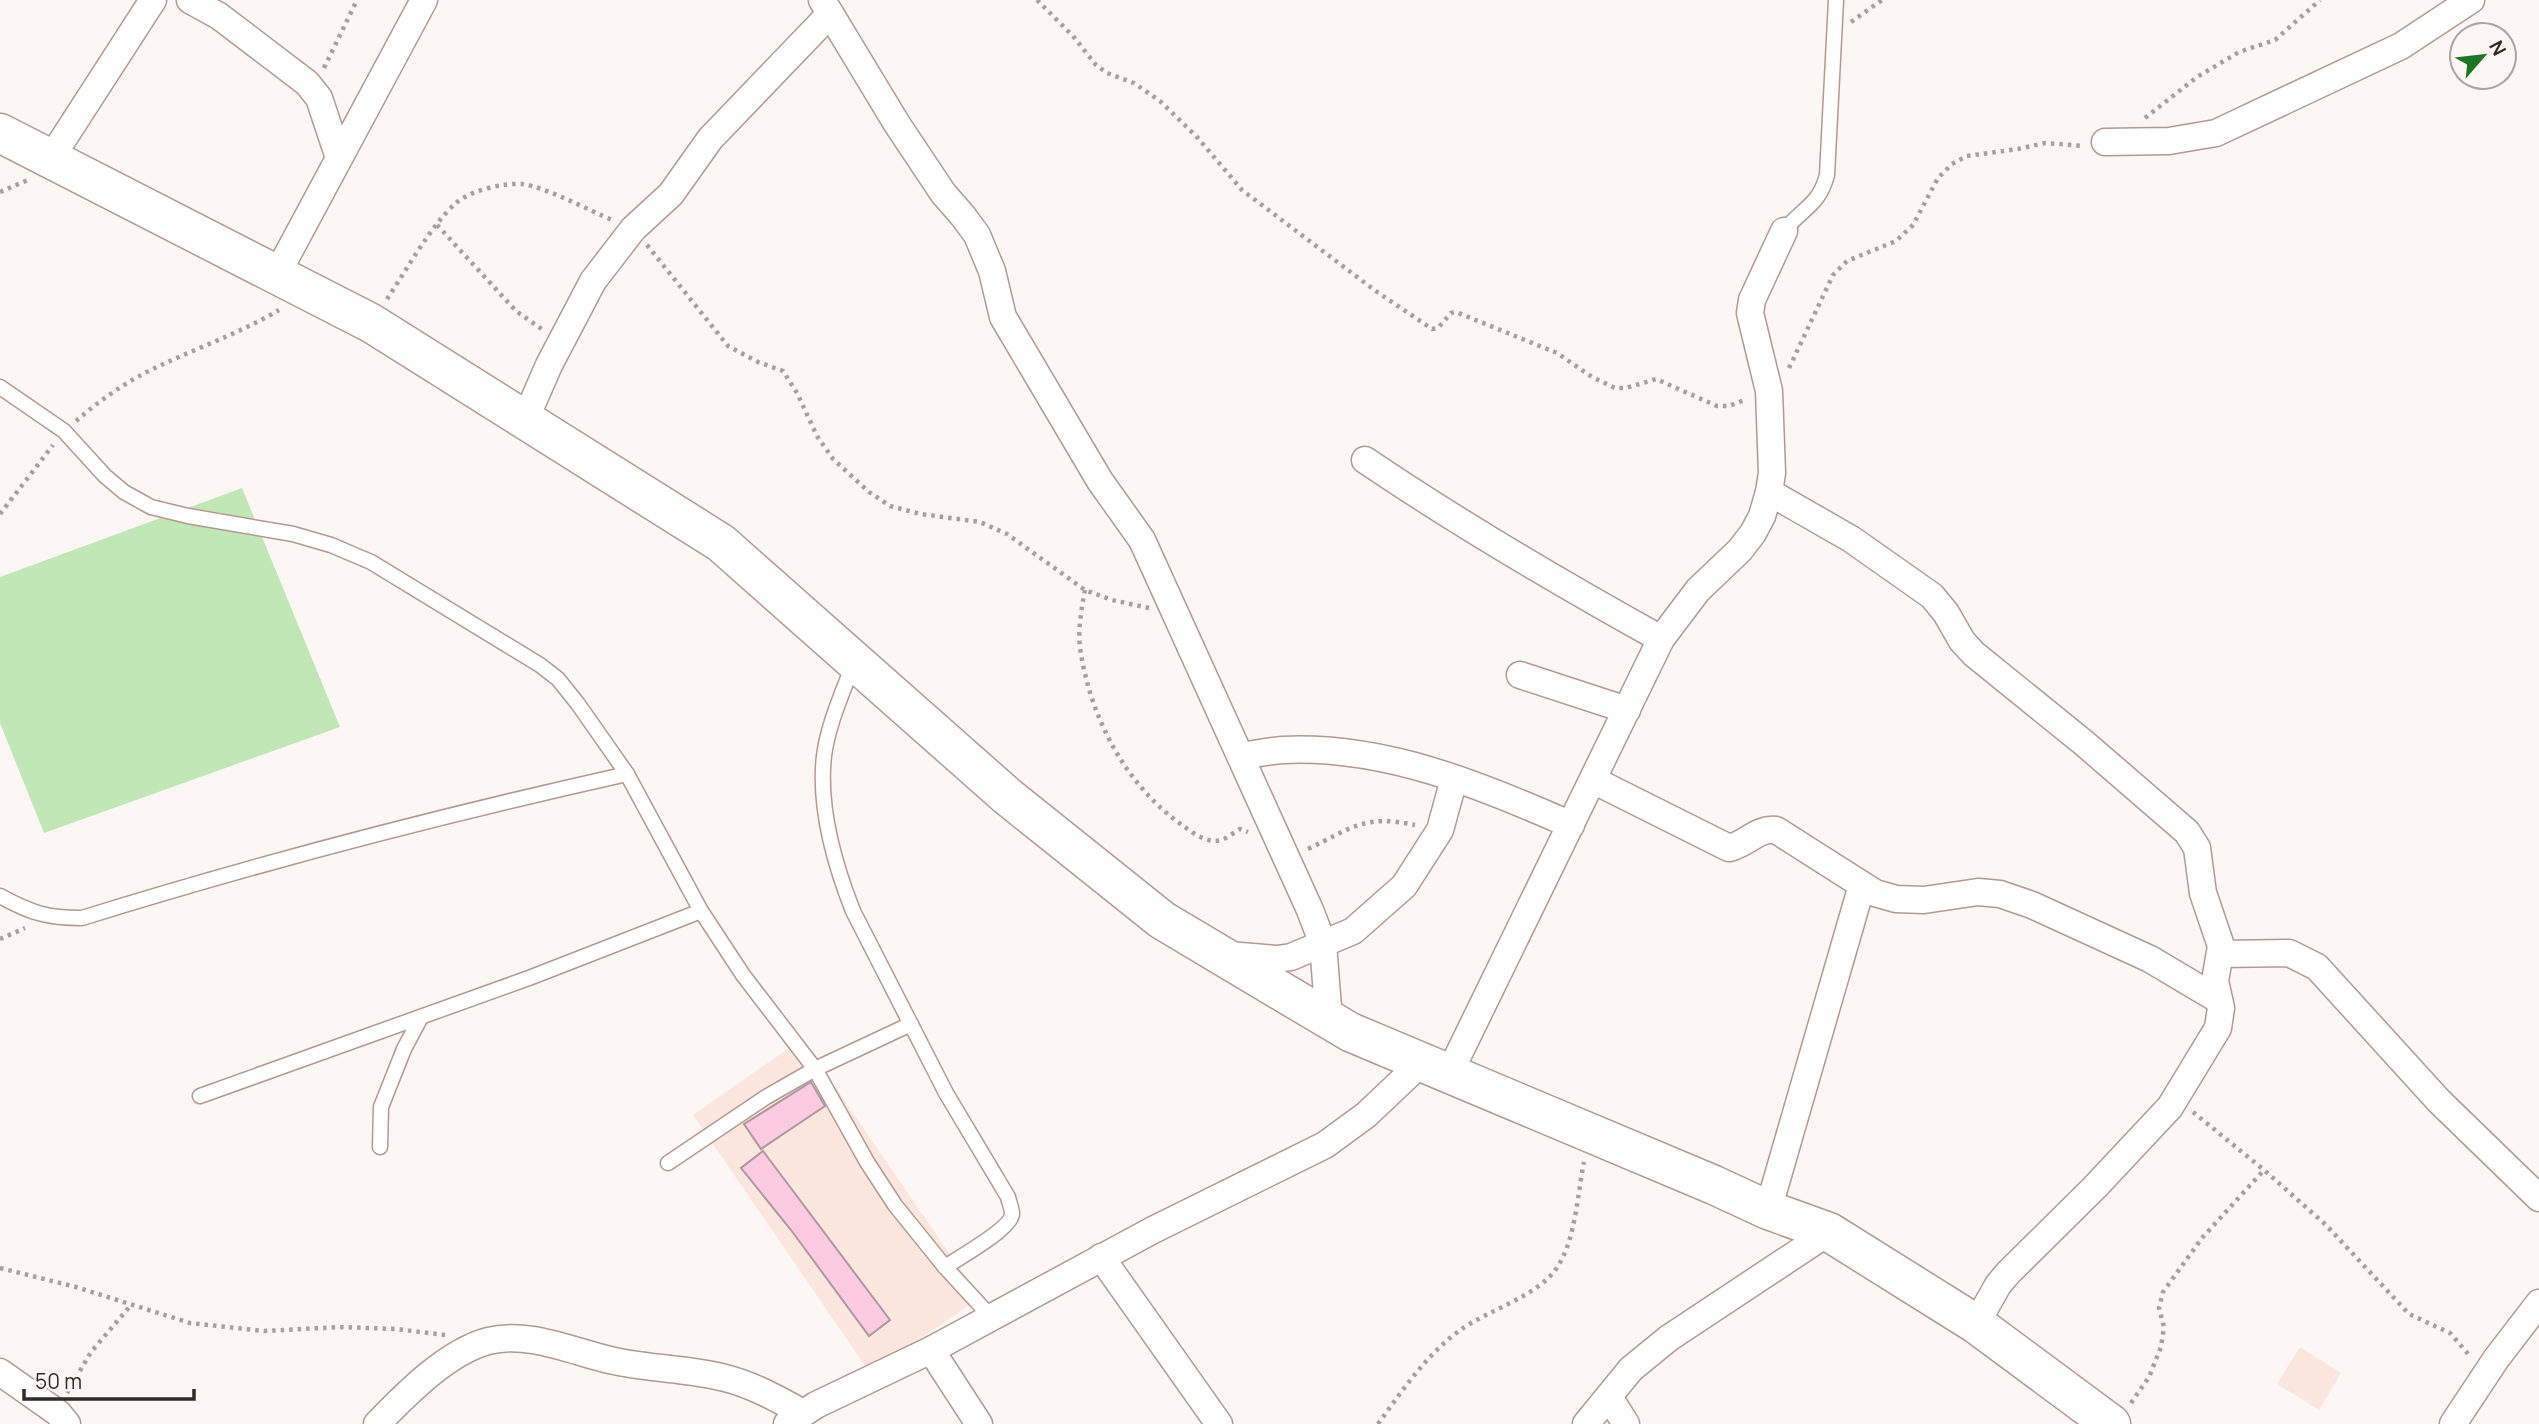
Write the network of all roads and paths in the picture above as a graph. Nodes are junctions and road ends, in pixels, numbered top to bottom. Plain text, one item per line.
1 (153, 0) edge
2 (190, 0) edge
3 (357, 0) edge
4 (424, 0) edge
5 (1037, 0) edge
6 (1836, 0) edge
7 (1882, 0) edge
8 (2320, 0) edge
9 (2471, 0) edge
10 (826, 7) edge
11 (1834, 36) junction
12 (324, 114) junction
13 (0, 133) edge
14 (2105, 142) junction
15 (51, 158) junction
16 (339, 158) junction
17 (437, 225) junction
18 (633, 229) junction
19 (1784, 231) joint
20 (293, 283) junction
21 (371, 323) junction
22 (561, 341) junction
23 (0, 387) edge
24 (1770, 403) junction
25 (525, 420) junction
26 (64, 431) junction
27 (1365, 460) dead end
28 (1769, 492) junction
29 (0, 514) edge
30 (1085, 590) junction
31 (1176, 613) junction
32 (1661, 639) junction
33 (854, 661) junction
34 (1520, 675) dead end
35 (1627, 710) junction
36 (1241, 756) junction
37 (627, 774) junction
38 (1454, 779) junction
39 (1593, 780) junction
40 (1571, 825) junction
41 (1440, 830) junction
42 (1283, 848) junction
43 (1861, 885) junction
44 (0, 896) edge
45 (701, 911) junction
46 (1323, 944) junction
47 (1220, 954) junction
48 (2222, 954) junction
49 (2219, 1000) junction
50 (421, 1017) junction
51 (1329, 1020) junction
52 (911, 1024) junction
53 (1435, 1068) junction
54 (815, 1069) junction
55 (201, 1096) dead end
56 (2178, 1096) junction
57 (1590, 1134) junction
58 (380, 1147) dead end
59 (668, 1163) dead end
60 (2264, 1170) junction
61 (2539, 1198) edge
62 (1768, 1210) junction
63 (1829, 1232) junction
64 (1101, 1257) junction
65 (945, 1267) junction
66 (0, 1268) edge
67 (2539, 1303) edge
68 (131, 1304) junction
69 (991, 1317) junction
70 (1976, 1324) junction
71 (488, 1341) junction
72 (931, 1350) junction
73 (0, 1371) edge
74 (2485, 1375) junction
75 (1609, 1397) junction
76 (2121, 1415) edge
77 (62, 1418) edge
78 (795, 1419) edge
79 (377, 1424) edge
80 (979, 1424) edge
81 (1219, 1424) edge
82 (1378, 1424) edge
83 (1586, 1424) edge
84 (1626, 1424) edge
85 (2453, 1424) edge

1 - 15 street
2 - 12 street
3 - 12 path
4 - 16 street
5 - 24 path
6 - 11 lane
7 - 11 path
8 - 14 path
9 - 14 street
10 - 18 street
10 - 31 street
11 - 19 lane
12 - 16 street
13 - 15 main road
14 - 24 path
15 - 20 main road
16 - 20 street
17 - 18 path
17 - 21 path
17 - 22 path
18 - 22 street
18 - 30 path
19 - 24 street
20 - 21 main road
20 - 26 path
21 - 25 main road
22 - 25 street
23 - 26 lane
24 - 28 street
25 - 33 main road
26 - 29 path
26 - 37 lane
27 - 32 street
28 - 32 street
28 - 48 street
30 - 31 path
30 - 42 path
31 - 36 street
32 - 35 street
33 - 47 main road
33 - 52 lane
34 - 35 street
35 - 39 street
36 - 38 street
36 - 42 street
37 - 44 lane
37 - 45 lane
38 - 40 street
38 - 41 street
39 - 40 street
39 - 43 street
40 - 53 street
41 - 42 path
41 - 46 street
42 - 46 street
43 - 49 street
43 - 62 street
45 - 50 lane
45 - 54 lane
46 - 47 street
46 - 51 street
47 - 51 main road
48 - 49 street
48 - 61 street
49 - 56 street
50 - 55 lane
50 - 58 lane
51 - 53 main road
52 - 54 lane
52 - 65 lane
53 - 57 main road
53 - 64 street
54 - 59 lane
54 - 65 lane
56 - 60 path
56 - 70 street
57 - 62 main road
57 - 82 path
60 - 74 path
60 - 76 path
62 - 63 main road
63 - 70 main road
63 - 75 street
64 - 69 street
64 - 81 street
65 - 69 lane
66 - 68 path
67 - 74 street
68 - 71 path
68 - 77 path
69 - 72 street
70 - 76 main road
71 - 78 street
71 - 79 street
72 - 78 street
72 - 80 street
73 - 77 street
74 - 85 street
75 - 83 street
75 - 84 street

